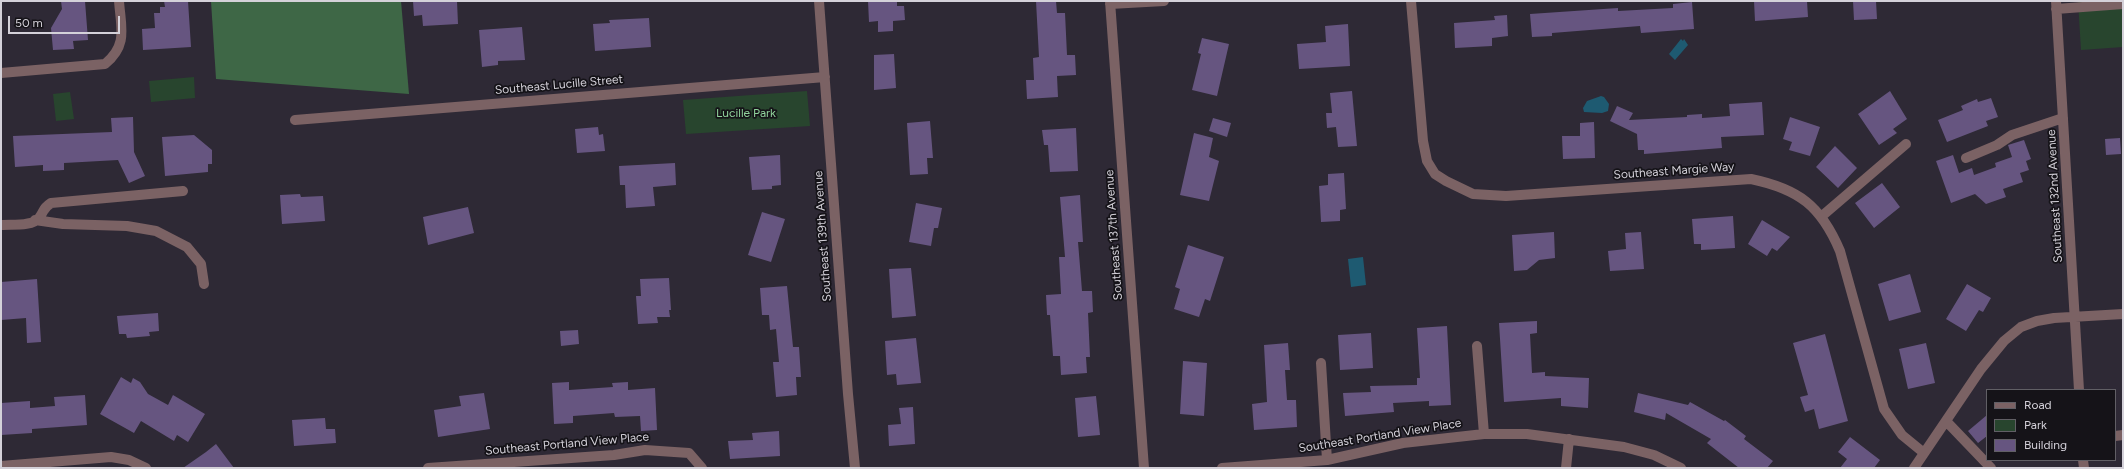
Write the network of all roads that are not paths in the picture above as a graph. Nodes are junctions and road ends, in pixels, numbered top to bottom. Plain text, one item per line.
1 (119, 1) edge
2 (820, 1) edge
3 (1164, 1) edge
4 (1411, 1) edge
5 (1110, 3) edge
6 (2123, 4) edge
7 (2056, 5) edge
8 (1, 73) edge
9 (825, 77) junction
10 (2063, 118) junction
11 (296, 120) dead end
12 (1906, 144) dead end
13 (1966, 158) dead end
14 (183, 191) dead end
15 (1822, 216) junction
16 (36, 220) junction
17 (1, 225) edge
18 (204, 284) dead end
19 (2123, 314) edge
20 (2075, 316) junction
21 (1477, 346) dead end
22 (1321, 363) dead end
23 (2079, 389) edge
24 (1946, 421) junction
25 (1484, 434) junction
26 (1570, 439) junction
27 (1924, 453) junction
28 (1327, 460) junction
29 (1, 466) edge
30 (146, 468) edge
31 (428, 468) edge
32 (702, 468) edge
33 (855, 468) edge
34 (1144, 468) edge
35 (1222, 468) edge
36 (1235, 468) edge
37 (1566, 468) edge
38 (1681, 468) edge
39 (1914, 468) edge
40 (1991, 468) edge

1 - 8 street
2 - 9 street, Southeast 139th Avenue
3 - 5 street
4 - 15 street, Southeast Margie Way
5 - 34 street, Southeast 137th Avenue
6 - 7 street
7 - 10 street, Southeast 132nd Avenue
9 - 11 street, Southeast Lucille Street
9 - 33 street, Southeast 139th Avenue
10 - 13 street
10 - 20 street, Southeast 132nd Avenue
12 - 15 street
14 - 16 street
15 - 27 street, Southeast Margie Way
16 - 17 street
16 - 18 street
19 - 20 street
20 - 23 street, Southeast 132nd Avenue
20 - 24 street
21 - 25 street
22 - 28 street
24 - 27 street
24 - 40 street
25 - 26 street, Southeast Portland View Place
25 - 28 street, Southeast Portland View Place
26 - 37 street
26 - 38 street, Southeast Portland View Place
27 - 39 street
28 - 36 street, Southeast Portland View Place
29 - 30 street
31 - 32 street, Southeast Portland View Place
35 - 36 street, Southeast Portland View Place

